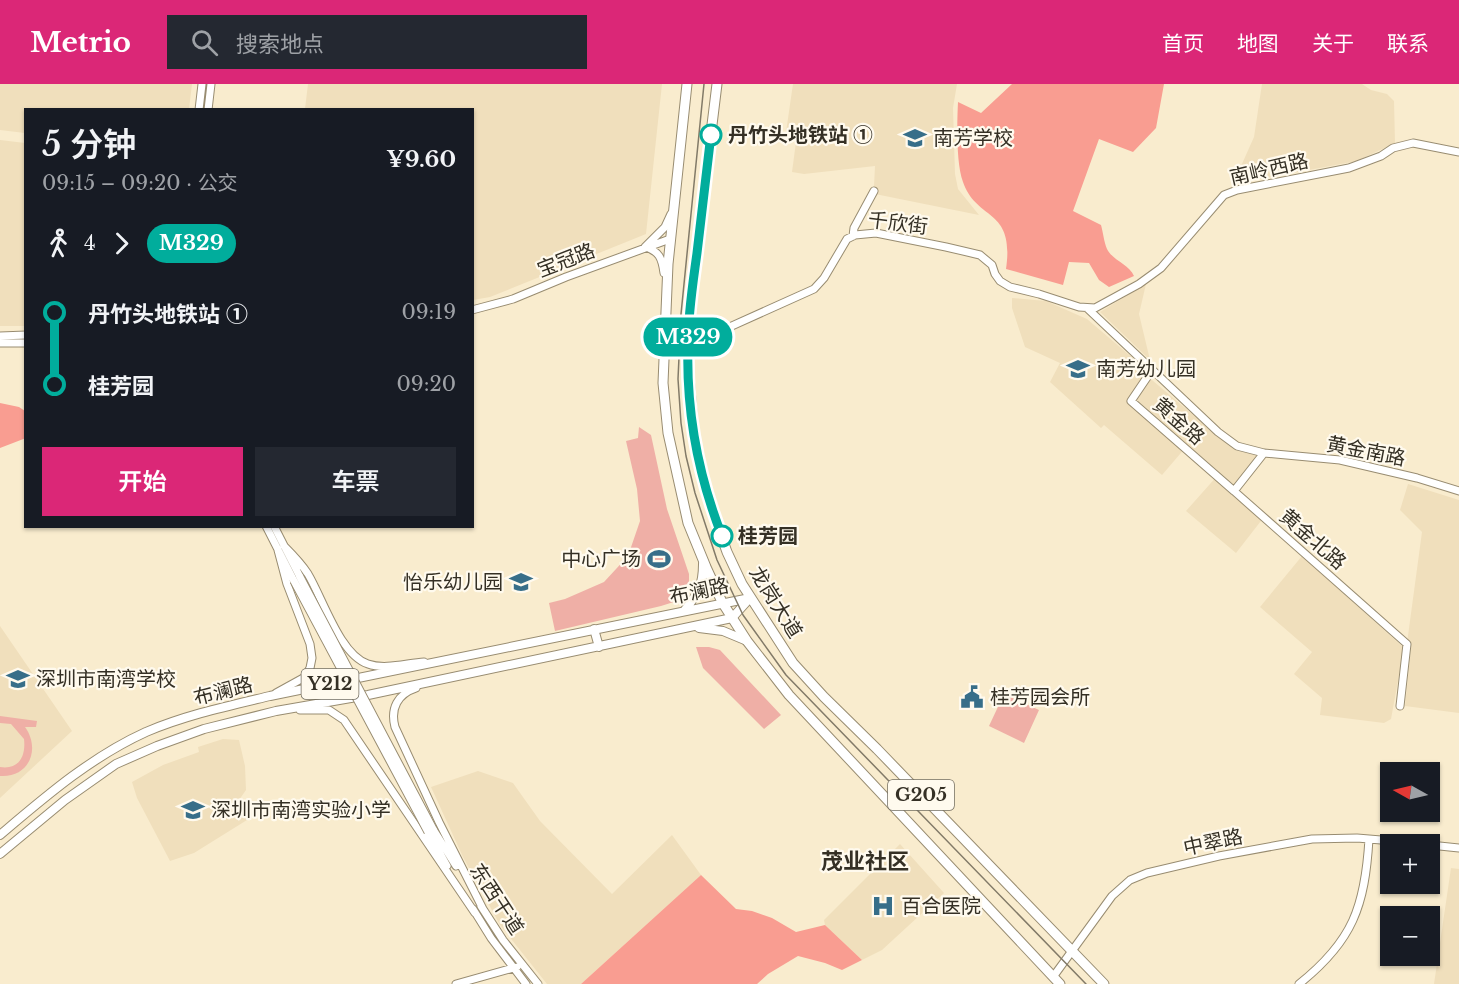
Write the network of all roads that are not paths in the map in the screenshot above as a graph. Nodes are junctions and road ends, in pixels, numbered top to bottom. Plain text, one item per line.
1 (202, 84) edge
2 (211, 84) edge
3 (687, 84) edge
4 (717, 84) edge
5 (199, 108) edge
6 (208, 108) edge
7 (1459, 152) edge
8 (874, 191) dead end
9 (675, 196) junction
10 (853, 236) junction
11 (670, 239) junction
12 (645, 247) junction
13 (666, 287) junction
14 (1087, 308) junction
15 (474, 309) edge
16 (24, 335) edge
17 (0, 336) edge
18 (688, 342) junction
19 (0, 343) edge
20 (24, 343) edge
21 (1152, 370) junction
22 (1264, 453) junction
23 (1234, 491) junction
24 (1459, 491) edge
25 (267, 528) edge
26 (275, 528) edge
27 (281, 548) junction
28 (703, 559) junction
29 (750, 598) junction
30 (722, 602) junction
31 (684, 611) junction
32 (732, 618) junction
33 (691, 627) junction
34 (594, 629) junction
35 (747, 641) junction
36 (599, 647) junction
37 (450, 659) junction
38 (452, 677) junction
39 (270, 696) junction
40 (1400, 706) dead end
41 (276, 711) junction
42 (28, 812) junction
43 (38, 823) junction
44 (430, 831) junction
45 (2, 832) edge
46 (1369, 839) junction
47 (1380, 840) edge
48 (1440, 845) edge
49 (1459, 848) edge
50 (0, 854) edge
51 (483, 909) junction
52 (475, 913) junction
53 (1071, 950) junction
54 (523, 966) junction
55 (514, 968) junction
56 (1057, 981) edge
57 (456, 984) edge
58 (526, 984) edge
59 (538, 984) edge
60 (1104, 984) edge
61 (1299, 984) edge

1 - 5 street
2 - 6 street
3 - 9 highway, G205
4 - 18 highway, 龙岗大道 / G205
7 - 14 street, 南岭西路
8 - 10 street
9 - 11 highway, G205
9 - 12 street
10 - 14 street, 千欣街
10 - 18 street, 千欣街
11 - 12 street, 宝冠路
11 - 13 highway, G205
12 - 13 street
12 - 15 street, 宝冠路
13 - 28 highway, G205
14 - 21 street
16 - 17 street
18 - 29 highway, 龙岗大道 / G205
19 - 20 street
21 - 22 street, 黄金南路
21 - 23 street, 黄金路
22 - 23 street
22 - 24 street, 黄金南路
23 - 40 street, 黄金北路
25 - 27 street
26 - 27 street
27 - 37 street
27 - 39 street
27 - 44 street, bridge
28 - 30 highway, G205
28 - 31 main road
29 - 30 main road, 布澜路 / Y212
29 - 32 main road, 布澜路
29 - 53 highway, 龙岗大道 / G205
30 - 31 main road, 布澜路 / Y212
30 - 32 highway, G205
31 - 34 main road, 布澜路 / Y212
32 - 33 main road, 布澜路 / Y212
32 - 35 highway, G205
33 - 35 main road
33 - 36 main road, 布澜路 / Y212
34 - 36 main road
34 - 37 main road, 布澜路 / Y212
35 - 56 highway, G205
36 - 38 main road, 布澜路 / Y212
37 - 39 main road, 布澜路 / Y212
38 - 41 main road, 布澜路 / Y212
38 - 51 street
39 - 42 main road, 布澜路 / Y212
41 - 43 main road, 布澜路 / Y212
41 - 52 street
42 - 43 street
42 - 45 main road, 布澜路 / Y212
43 - 50 main road, 布澜路 / Y212
44 - 51 street, 东西干道
44 - 52 street, 东西干道
46 - 47 street, 中翠路
46 - 53 street, 中翠路
46 - 61 street
48 - 49 street, 中翠路
51 - 54 street, 东西干道
52 - 55 street, 东西干道
53 - 56 street, 中翠路
53 - 60 highway, 龙岗大道 / G205
54 - 55 street
54 - 59 street, 东西干道
55 - 57 street
55 - 58 street, 东西干道

